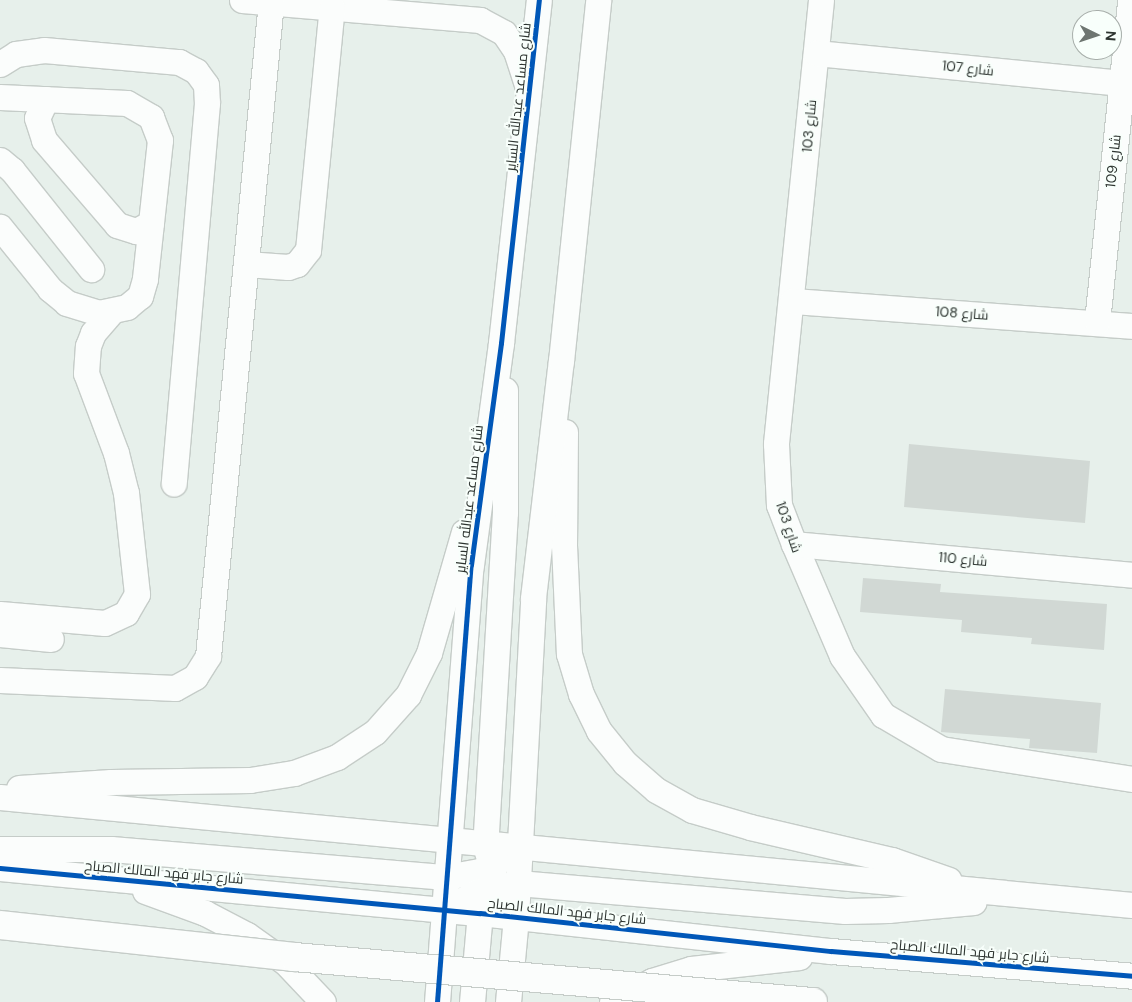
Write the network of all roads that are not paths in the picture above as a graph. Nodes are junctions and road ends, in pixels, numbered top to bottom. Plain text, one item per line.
1 (242, 0) edge
2 (539, 0) edge
3 (598, 0) edge
4 (820, 0) edge
5 (1130, 0) edge
6 (272, 2) junction
7 (332, 7) junction
8 (429, 7) edge
9 (816, 53) junction
10 (0, 64) edge
11 (1120, 83) junction
12 (530, 94) junction
13 (0, 97) edge
14 (46, 99) junction
15 (0, 160) edge
16 (0, 181) edge
17 (151, 223) junction
18 (0, 228) edge
19 (246, 264) junction
20 (792, 301) junction
21 (111, 312) junction
22 (1097, 322) junction
23 (1132, 326) edge
24 (500, 343) junction
25 (562, 361) junction
26 (165, 483) dead end
27 (480, 484) junction
28 (794, 544) junction
29 (1132, 575) edge
30 (0, 614) edge
31 (0, 634) edge
32 (51, 639) dead end
33 (0, 680) edge
34 (1132, 779) edge
35 (0, 790) edge
36 (0, 797) edge
37 (449, 842) junction
38 (520, 848) junction
39 (0, 849) edge
40 (0, 868) edge
41 (115, 879) junction
42 (483, 880) junction
43 (982, 893) junction
44 (1014, 895) junction
45 (1132, 905) edge
46 (444, 910) junction
47 (516, 917) junction
48 (0, 925) edge
49 (831, 951) junction
50 (1132, 976) edge
51 (323, 1002) edge
52 (437, 1002) edge
53 (472, 1002) edge
54 (508, 1002) edge
55 (612, 1002) edge
56 (813, 1002) edge

1 - 6 street
2 - 12 street, شارع مساعد عبدالله الساير
3 - 25 street, شارع مساعد عبدالله الساير
4 - 9 street, شارع 103
5 - 11 street, شارع 109
6 - 7 street
6 - 19 street
7 - 8 street
7 - 19 street
8 - 12 street
9 - 11 street, شارع 107
9 - 20 street, شارع 103
10 - 26 street
11 - 22 street, شارع 109
12 - 24 street, شارع مساعد عبدالله الساير
13 - 14 street
14 - 17 street
14 - 17 street
15 - 16 street
17 - 21 street
18 - 21 street
19 - 33 street
20 - 22 street, شارع 108
20 - 28 street, شارع 103
21 - 30 street
22 - 23 street, شارع 108
24 - 27 street, شارع مساعد عبدالله الساير
24 - 42 street
25 - 38 street, شارع مساعد عبدالله الساير
25 - 43 street
27 - 35 street
27 - 37 street, شارع مساعد عبدالله الساير
28 - 29 street, شارع 110
28 - 34 street, شارع 103
31 - 32 street
36 - 37 street, شارع جابر فهد المالك الصباح
37 - 42 street, شارع مساعد عبدالله الساير
37 - 42 street, شارع جابر فهد المالك الصباح
38 - 42 street, شارع مساعد عبدالله الساير
38 - 42 street, شارع جابر فهد المالك الصباح
38 - 43 street, شارع جابر فهد المالك الصباح
39 - 42 street
40 - 41 street, شارع جابر فهد المالك الصباح
41 - 46 street, شارع جابر فهد المالك الصباح
41 - 51 street
42 - 44 street
42 - 46 street, شارع مساعد عبدالله الساير
42 - 46 street, شارع جابر فهد المالك الصباح
42 - 47 street, شارع مساعد عبدالله الساير
42 - 47 street, شارع جابر فهد المالك الصباح
42 - 53 street
43 - 44 street, شارع جابر فهد المالك الصباح
44 - 45 street, شارع جابر فهد المالك الصباح
46 - 52 street, شارع مساعد عبدالله الساير
47 - 49 street, شارع جابر فهد المالك الصباح
47 - 54 street, شارع مساعد عبدالله الساير
48 - 56 highway, bridge
49 - 50 street, شارع جابر فهد المالك الصباح
49 - 55 street

